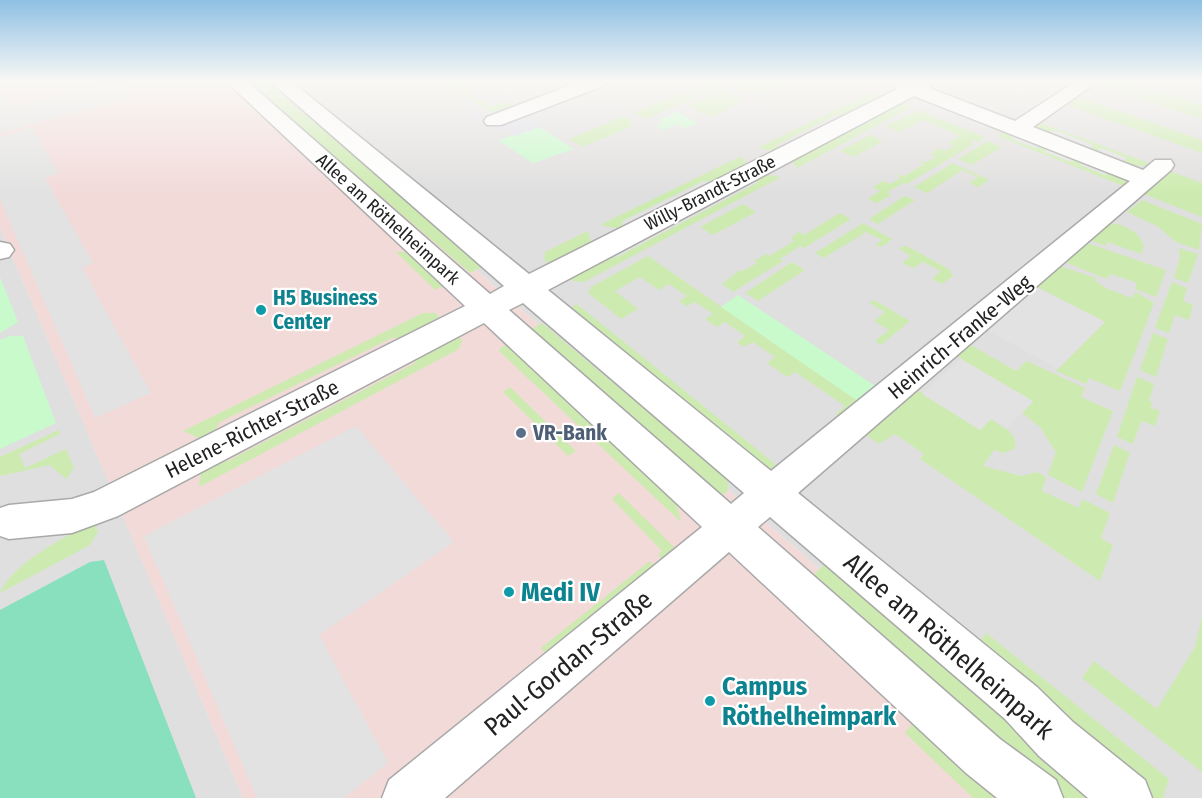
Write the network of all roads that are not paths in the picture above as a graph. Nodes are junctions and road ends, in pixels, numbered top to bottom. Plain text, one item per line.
1 (277, 119) edge
2 (325, 119) edge
3 (845, 119) edge
4 (993, 119) edge
5 (1031, 119) edge
6 (1016, 129) junction
7 (527, 288) junction
8 (486, 308) junction
9 (773, 493) junction
10 (9, 522) dead end
11 (729, 528) junction
12 (407, 798) edge
13 (1038, 798) edge
14 (1126, 798) edge

1 - 8 street, Allee am Röthelheimpark
2 - 7 street, Allee am Röthelheimpark
3 - 7 street, Willy-Brandt-Straße
4 - 6 street
5 - 6 street
6 - 9 street, Heinrich-Franke-Weg
7 - 8 street
7 - 9 street, Allee am Röthelheimpark
8 - 10 street, Helene-Richter-Straße
8 - 11 street, Allee am Röthelheimpark
9 - 11 street
9 - 14 street, Allee am Röthelheimpark
11 - 12 street, Paul-Gordan-Straße
11 - 13 street, Allee am Röthelheimpark

